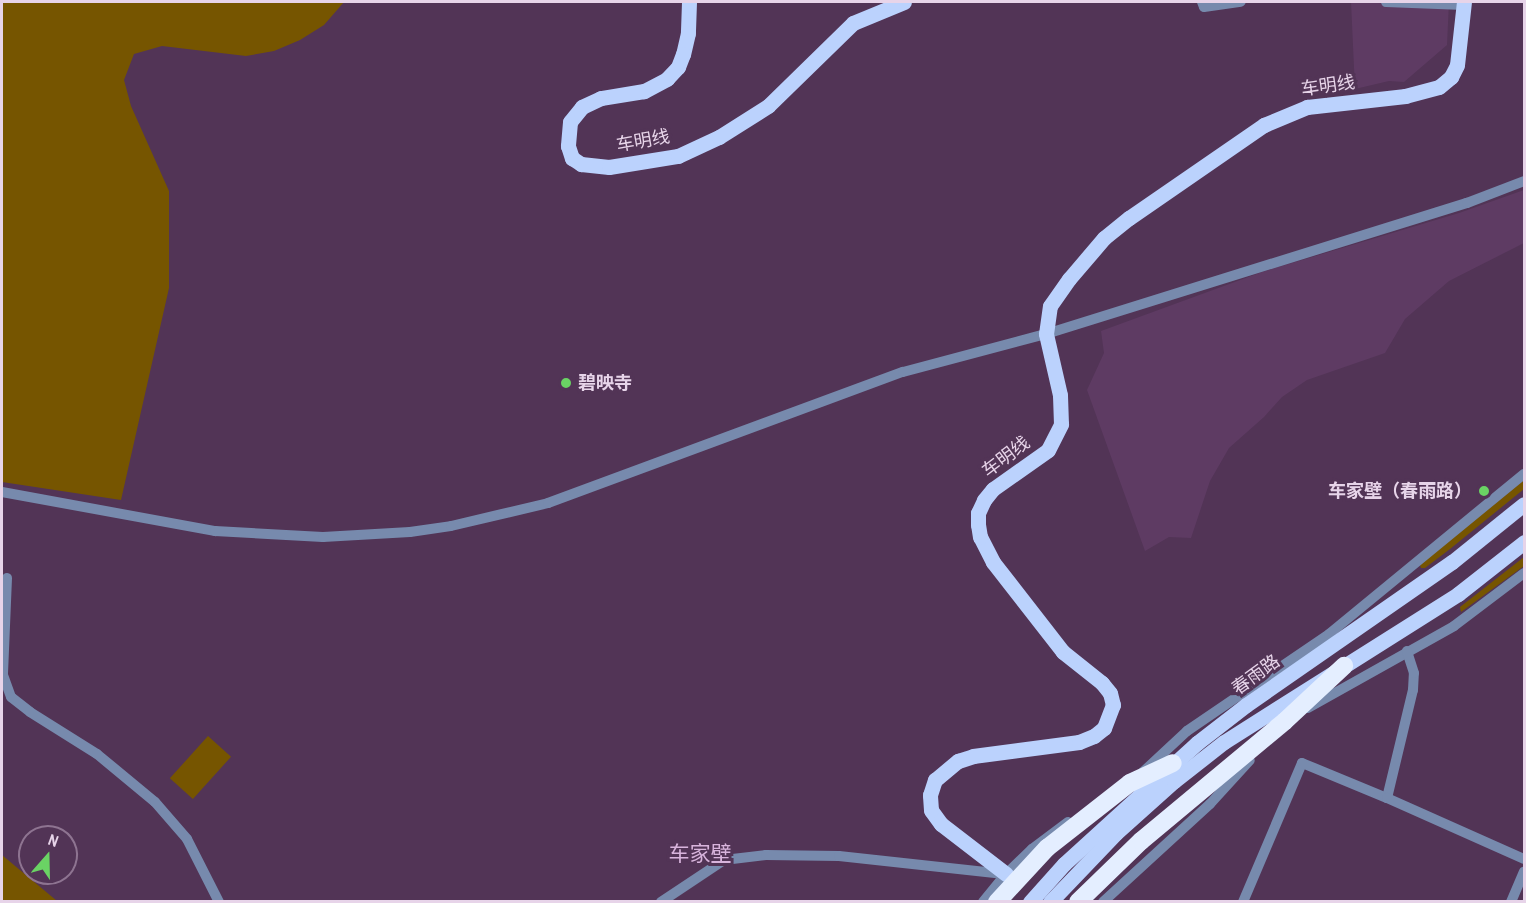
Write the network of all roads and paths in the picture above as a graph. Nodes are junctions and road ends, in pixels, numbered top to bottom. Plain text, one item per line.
1 (688, 2) edge
2 (904, 2) edge
3 (1202, 2) edge
4 (1241, 2) edge
5 (1386, 2) edge
6 (1464, 3) edge
7 (1524, 181) edge
8 (1046, 334) junction
9 (1524, 474) edge
10 (2, 492) edge
11 (1524, 504) edge
12 (1524, 542) edge
13 (1524, 573) edge
14 (7, 578) dead end
15 (1408, 593) junction
16 (1329, 634) junction
17 (1407, 651) junction
18 (1344, 666) junction
19 (1285, 721) junction
20 (1173, 763) junction
21 (1130, 783) junction
22 (1387, 798) junction
23 (1524, 859) edge
24 (1524, 872) edge
25 (1006, 874) junction
26 (219, 902) edge
27 (661, 902) edge
28 (983, 902) edge
29 (998, 902) edge
30 (1030, 902) edge
31 (1050, 902) edge
32 (1078, 902) edge
33 (1103, 902) edge
34 (1243, 902) edge
35 (1511, 902) edge

1 - 2 main road, 车明线
3 - 4 street
5 - 6 street
6 - 8 main road, 车明线
7 - 8 street
8 - 10 street
8 - 25 main road, 车明线
9 - 16 street
11 - 15 main road, 春雨路
12 - 18 main road, 春雨路
13 - 17 street
14 - 26 street
15 - 16 main road
15 - 20 main road, 春雨路
16 - 21 street
17 - 19 street
17 - 22 street
18 - 19 highway
18 - 31 main road, 春雨路
19 - 32 highway
19 - 33 street
20 - 21 highway
20 - 30 main road, 春雨路
21 - 25 street
21 - 29 highway
22 - 23 street
22 - 34 street
24 - 35 street
25 - 27 street
25 - 28 street

